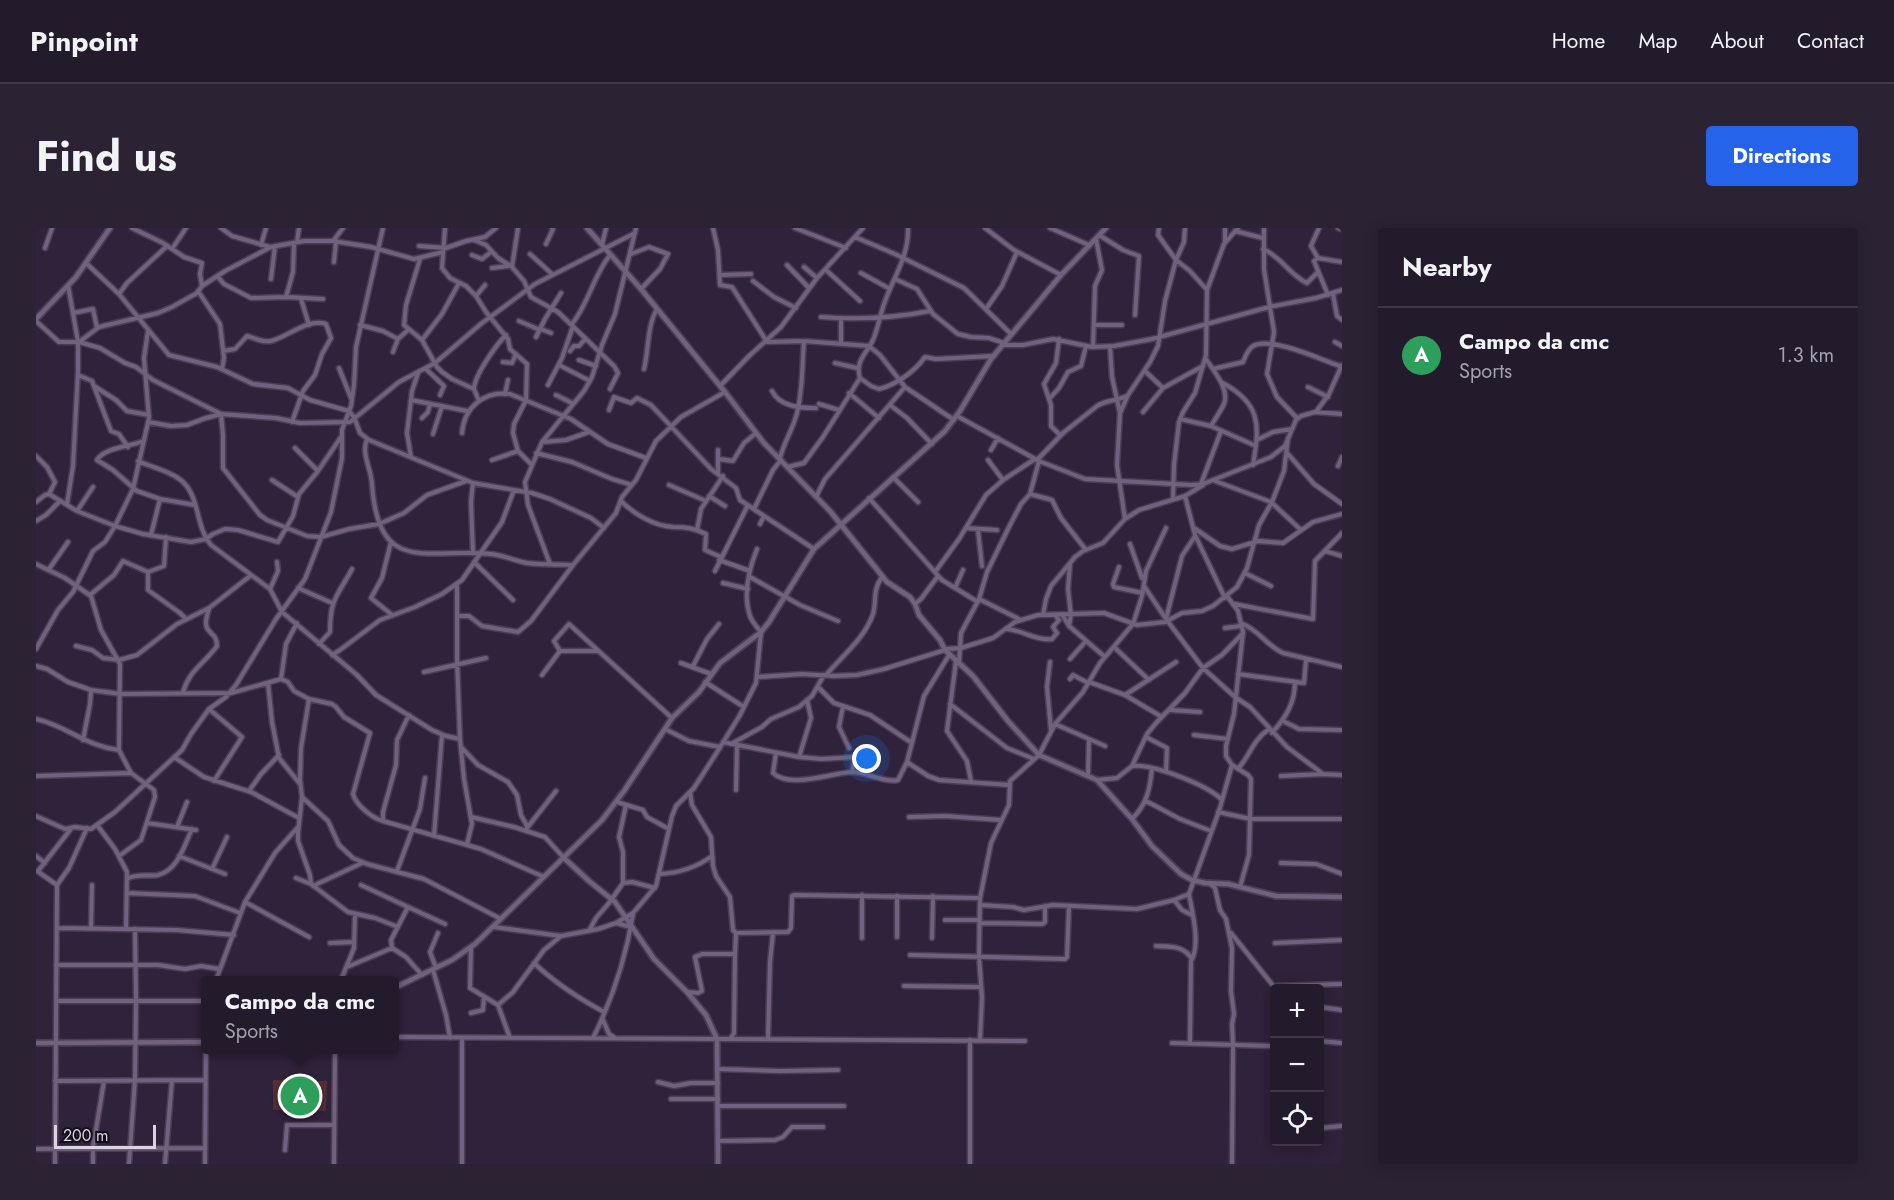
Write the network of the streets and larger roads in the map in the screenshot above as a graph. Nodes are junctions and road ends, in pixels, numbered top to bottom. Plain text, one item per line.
1 (52, 228) edge
2 (110, 228) edge
3 (132, 228) edge
4 (186, 228) edge
5 (222, 228) edge
6 (266, 228) edge
7 (299, 228) edge
8 (342, 228) edge
9 (383, 228) edge
10 (445, 228) edge
11 (496, 228) edge
12 (518, 228) edge
13 (552, 228) edge
14 (587, 228) edge
15 (606, 228) edge
16 (713, 228) edge
17 (795, 228) edge
18 (863, 228) edge
19 (908, 228) edge
20 (985, 228) edge
21 (1050, 228) edge
22 (1106, 228) edge
23 (1160, 228) edge
24 (1185, 228) edge
25 (1225, 228) edge
26 (1264, 228) edge
27 (1319, 228) edge
28 (1237, 230) edge
29 (635, 231) edge
30 (1099, 233) edge
31 (855, 237) junction
32 (1263, 238) junction
33 (474, 240) junction
34 (335, 241) junction
35 (1225, 242) junction
36 (295, 243) junction
37 (546, 244) dead end
38 (1089, 245) junction
39 (419, 246) dead end
40 (262, 247) junction
41 (273, 247) junction
42 (604, 247) junction
43 (45, 248) dead end
44 (170, 248) junction
45 (379, 249) junction
46 (846, 249) junction
47 (1263, 249) junction
48 (443, 250) junction
49 (491, 252) junction
50 (1017, 252) junction
51 (472, 255) dead end
52 (530, 255) dead end
53 (610, 255) junction
54 (631, 255) junction
55 (903, 258) junction
56 (1318, 258) junction
57 (420, 259) junction
58 (1176, 260) junction
59 (334, 262) dead end
60 (1342, 262) edge
61 (86, 263) junction
62 (510, 266) junction
63 (787, 266) dead end
64 (804, 267) dead end
65 (492, 268) dead end
66 (625, 270) junction
67 (826, 270) junction
68 (1318, 272) junction
69 (861, 273) dead end
70 (552, 274) junction
71 (720, 274) junction
72 (752, 274) dead end
73 (1061, 275) junction
74 (217, 276) junction
75 (271, 279) dead end
76 (817, 279) junction
77 (895, 279) junction
78 (753, 281) dead end
79 (459, 283) junction
80 (68, 285) junction
81 (485, 285) dead end
82 (202, 286) junction
83 (809, 288) junction
84 (641, 289) junction
85 (890, 289) junction
86 (527, 290) junction
87 (1208, 290) junction
88 (1342, 290) edge
89 (198, 291) junction
90 (561, 293) dead end
91 (119, 294) junction
92 (1330, 294) junction
93 (476, 296) junction
94 (286, 297) junction
95 (301, 299) junction
96 (323, 299) dead end
97 (860, 301) dead end
98 (1269, 307) junction
99 (552, 308) junction
100 (796, 308) junction
101 (657, 309) junction
102 (986, 309) junction
103 (930, 311) junction
104 (73, 313) junction
105 (1135, 315) dead end
106 (490, 317) junction
107 (822, 317) dead end
108 (880, 317) junction
109 (139, 318) junction
110 (841, 318) junction
111 (36, 320) edge
112 (1342, 320) edge
113 (519, 321) dead end
114 (309, 325) junction
115 (360, 325) junction
116 (573, 325) junction
117 (1095, 325) junction
118 (1122, 325) dead end
119 (1207, 325) junction
120 (97, 328) junction
121 (540, 329) junction
122 (148, 330) junction
123 (408, 330) junction
124 (551, 333) dead end
125 (1011, 334) junction
126 (506, 335) junction
127 (536, 337) dead end
128 (1160, 337) junction
129 (398, 339) junction
130 (422, 339) junction
131 (585, 339) junction
132 (1059, 339) junction
133 (804, 341) junction
134 (78, 342) junction
135 (767, 342) junction
136 (1335, 342) dead end
137 (841, 343) junction
138 (1003, 344) junction
139 (1273, 345) junction
140 (869, 346) junction
141 (1086, 346) junction
142 (1110, 346) junction
143 (1342, 346) edge
144 (1094, 347) junction
145 (223, 351) junction
146 (570, 351) dead end
147 (393, 352) dead end
148 (600, 352) junction
149 (516, 354) junction
150 (993, 356) junction
151 (1205, 358) junction
152 (579, 360) dead end
153 (503, 362) dead end
154 (435, 363) junction
155 (836, 363) dead end
156 (559, 365) junction
157 (1203, 365) junction
158 (596, 366) junction
159 (1341, 366) edge
160 (339, 368) dead end
161 (857, 368) junction
162 (222, 369) junction
163 (426, 369) junction
164 (644, 369) dead end
165 (1213, 369) junction
166 (1145, 371) junction
167 (418, 373) junction
168 (145, 374) junction
169 (78, 375) junction
170 (860, 378) junction
171 (508, 380) dead end
172 (898, 380) junction
173 (590, 381) junction
174 (1221, 382) junction
175 (548, 385) dead end
176 (94, 386) junction
177 (720, 386) junction
178 (905, 387) junction
179 (1308, 387) dead end
180 (1163, 388) junction
181 (474, 389) junction
182 (610, 389) dead end
183 (772, 391) dead end
184 (725, 392) junction
185 (849, 393) junction
186 (505, 394) junction
187 (440, 395) dead end
188 (556, 395) dead end
189 (1128, 395) junction
190 (301, 396) junction
191 (1328, 397) junction
192 (1050, 398) junction
193 (352, 399) junction
194 (411, 400) junction
195 (526, 400) junction
196 (1117, 400) junction
197 (479, 401) junction
198 (572, 403) junction
199 (430, 404) junction
200 (891, 405) junction
201 (442, 406) junction
202 (798, 407) junction
203 (609, 410) dead end
204 (839, 410) junction
205 (349, 411) junction
206 (467, 411) junction
207 (1143, 412) dead end
208 (1315, 412) junction
209 (1120, 413) junction
210 (221, 414) junction
211 (1342, 414) edge
212 (149, 416) junction
213 (562, 416) junction
214 (422, 418) dead end
215 (879, 418) junction
216 (956, 418) junction
217 (1297, 418) junction
218 (355, 419) junction
219 (1180, 419) junction
220 (148, 422) junction
221 (292, 422) junction
222 (344, 424) junction
223 (1211, 426) junction
224 (671, 427) junction
225 (1292, 428) junction
226 (590, 431) junction
227 (1221, 431) junction
228 (462, 433) dead end
229 (756, 433) junction
230 (434, 434) dead end
231 (342, 435) junction
232 (1060, 435) junction
233 (998, 438) junction
234 (1288, 438) junction
235 (367, 439) junction
236 (1257, 440) junction
237 (144, 441) junction
238 (542, 442) junction
239 (932, 444) junction
240 (1256, 446) junction
241 (128, 447) junction
242 (295, 448) dead end
243 (718, 450) dead end
244 (991, 450) dead end
245 (518, 451) junction
246 (536, 453) junction
247 (1287, 454) junction
248 (36, 456) edge
249 (411, 457) junction
250 (1342, 457) edge
251 (646, 458) junction
252 (719, 459) junction
253 (780, 459) junction
254 (138, 460) junction
255 (492, 460) dead end
256 (988, 460) dead end
257 (1037, 460) junction
258 (531, 464) junction
259 (1253, 465) junction
260 (1338, 466) dead end
261 (788, 467) junction
262 (318, 471) junction
263 (718, 473) junction
264 (1203, 474) junction
265 (723, 476) junction
266 (893, 477) junction
267 (272, 480) dead end
268 (467, 480) junction
269 (1004, 480) junction
270 (1120, 480) junction
271 (1213, 481) junction
272 (473, 483) junction
273 (632, 484) junction
274 (1174, 484) junction
275 (1202, 484) junction
276 (669, 486) dead end
277 (93, 487) dead end
278 (133, 489) junction
279 (514, 490) junction
280 (525, 492) junction
281 (49, 494) junction
282 (1030, 494) junction
283 (709, 496) junction
284 (1185, 496) junction
285 (816, 497) junction
286 (298, 498) junction
287 (868, 498) junction
288 (160, 499) junction
289 (1173, 499) junction
290 (60, 501) junction
291 (621, 501) junction
292 (705, 501) junction
293 (36, 502) edge
294 (918, 502) dead end
295 (1272, 502) junction
296 (67, 504) junction
297 (1342, 504) edge
298 (748, 505) junction
299 (195, 506) junction
300 (725, 506) dead end
301 (754, 509) junction
302 (76, 511) junction
303 (1342, 514) edge
304 (764, 516) junction
305 (1125, 519) junction
306 (36, 521) edge
307 (840, 523) junction
308 (379, 524) junction
309 (760, 524) dead end
310 (115, 526) junction
311 (286, 527) junction
312 (604, 528) junction
313 (966, 528) junction
314 (1166, 528) dead end
315 (1194, 528) junction
316 (698, 530) junction
317 (978, 530) junction
318 (998, 530) dead end
319 (1301, 530) junction
320 (1342, 533) edge
321 (151, 535) junction
322 (1195, 535) junction
323 (166, 537) junction
324 (321, 537) junction
325 (206, 539) junction
326 (68, 542) dead end
327 (391, 542) junction
328 (1254, 542) junction
329 (1130, 544) dead end
330 (757, 549) dead end
331 (814, 549) junction
332 (1086, 550) junction
333 (1326, 551) junction
334 (473, 553) junction
335 (480, 554) junction
336 (1342, 556) edge
337 (720, 558) junction
338 (277, 562) dead end
339 (474, 562) junction
340 (1070, 563) junction
341 (36, 564) edge
342 (550, 564) junction
343 (573, 565) junction
344 (982, 566) dead end
345 (1119, 567) dead end
346 (49, 569) junction
347 (352, 569) dead end
348 (963, 570) dead end
349 (715, 571) dead end
350 (750, 571) junction
351 (148, 572) junction
352 (1245, 573) junction
353 (937, 574) junction
354 (250, 576) junction
355 (750, 577) junction
356 (882, 577) junction
357 (723, 583) dead end
358 (1144, 583) junction
359 (457, 585) junction
360 (76, 586) junction
361 (1271, 586) dead end
362 (298, 588) junction
363 (955, 588) junction
364 (270, 589) junction
365 (748, 589) junction
366 (1143, 593) junction
367 (90, 596) junction
368 (786, 597) junction
369 (1226, 597) junction
370 (513, 600) dead end
371 (979, 600) junction
372 (332, 603) junction
373 (915, 604) junction
374 (1233, 604) junction
375 (209, 608) junction
376 (282, 612) junction
377 (1055, 614) junction
378 (391, 615) junction
379 (1043, 615) junction
380 (1062, 615) junction
381 (1071, 615) junction
382 (457, 616) junction
383 (186, 619) junction
384 (1020, 620) junction
385 (1166, 620) junction
386 (838, 621) dead end
387 (297, 623) junction
388 (719, 624) dead end
389 (1133, 624) junction
390 (1241, 624) junction
391 (1069, 626) junction
392 (1225, 628) dead end
393 (1006, 629) junction
394 (761, 632) junction
395 (1243, 632) junction
396 (1086, 641) junction
397 (319, 644) junction
398 (76, 646) dead end
399 (1114, 647) junction
400 (961, 648) junction
401 (36, 649) edge
402 (340, 650) junction
403 (944, 650) junction
404 (560, 651) junction
405 (599, 651) junction
406 (331, 655) junction
407 (949, 656) junction
408 (1105, 657) junction
409 (486, 658) dead end
410 (1070, 659) dead end
411 (119, 660) junction
412 (338, 660) junction
413 (1306, 660) junction
414 (957, 662) junction
415 (1050, 662) dead end
416 (1176, 662) dead end
417 (681, 663) dead end
418 (36, 666) edge
419 (457, 666) junction
420 (693, 666) junction
421 (1342, 667) edge
422 (1203, 669) junction
423 (424, 672) dead end
424 (711, 674) junction
425 (1238, 674) junction
426 (542, 675) dead end
427 (825, 675) junction
428 (758, 677) junction
429 (281, 679) junction
430 (1070, 679) dead end
431 (1149, 680) junction
432 (705, 682) junction
433 (1295, 682) junction
434 (268, 683) junction
435 (1089, 683) junction
436 (818, 687) junction
437 (91, 690) junction
438 (183, 692) junction
439 (231, 693) junction
440 (121, 694) junction
441 (1125, 695) junction
442 (1235, 697) junction
443 (309, 699) junction
444 (807, 700) junction
445 (950, 704) junction
446 (843, 706) junction
447 (744, 707) junction
448 (209, 709) junction
449 (1171, 710) junction
450 (1200, 712) dead end
451 (409, 715) junction
452 (1162, 717) junction
453 (672, 718) junction
454 (36, 719) edge
455 (1282, 722) junction
456 (1054, 724) junction
457 (665, 729) junction
458 (1342, 730) edge
459 (1051, 731) junction
460 (1271, 731) junction
461 (442, 735) junction
462 (1194, 735) dead end
463 (1146, 737) junction
464 (460, 739) junction
465 (1089, 739) junction
466 (1227, 739) junction
467 (82, 740) junction
468 (723, 742) junction
469 (912, 743) junction
470 (730, 744) junction
471 (737, 745) junction
472 (1105, 746) dead end
473 (720, 747) junction
474 (461, 748) junction
475 (849, 748) dead end
476 (119, 750) junction
477 (776, 753) junction
478 (279, 754) junction
479 (1039, 755) junction
480 (174, 757) junction
481 (799, 757) junction
482 (1034, 759) junction
483 (907, 762) junction
484 (1232, 765) junction
485 (1132, 766) junction
486 (1152, 768) junction
487 (1238, 769) junction
488 (1166, 771) junction
489 (852, 772) junction
490 (131, 773) junction
491 (1323, 774) junction
492 (1342, 775) edge
493 (36, 776) edge
494 (1088, 776) junction
495 (1281, 776) dead end
496 (425, 778) dead end
497 (139, 780) junction
498 (1097, 780) junction
499 (971, 781) junction
500 (214, 782) junction
501 (146, 784) junction
502 (300, 784) junction
503 (1009, 785) junction
504 (140, 788) junction
505 (736, 790) dead end
506 (249, 791) junction
507 (556, 791) dead end
508 (690, 791) junction
509 (302, 797) junction
510 (1222, 800) junction
511 (1146, 801) junction
512 (187, 802) dead end
513 (617, 802) junction
514 (626, 805) junction
515 (1218, 812) junction
516 (36, 816) edge
517 (471, 817) junction
518 (909, 817) dead end
519 (299, 818) junction
520 (1132, 819) junction
521 (1251, 819) junction
522 (1342, 819) edge
523 (1002, 820) junction
524 (383, 821) junction
525 (147, 822) junction
526 (97, 825) junction
527 (298, 826) junction
528 (87, 828) junction
529 (177, 828) junction
530 (527, 828) junction
531 (70, 829) junction
532 (669, 829) junction
533 (414, 830) junction
534 (1211, 831) junction
535 (434, 836) junction
536 (227, 837) dead end
537 (467, 844) junction
538 (36, 856) edge
539 (119, 856) junction
540 (179, 856) junction
541 (712, 856) junction
542 (564, 858) junction
543 (362, 862) junction
544 (45, 863) junction
545 (1281, 863) dead end
546 (212, 869) junction
547 (37, 871) edge
548 (397, 871) junction
549 (225, 874) dead end
550 (659, 874) junction
551 (1342, 874) edge
552 (544, 877) junction
553 (129, 878) junction
554 (296, 878) dead end
555 (1193, 881) junction
556 (624, 883) junction
557 (1209, 883) junction
558 (57, 885) junction
559 (92, 885) dead end
560 (312, 885) junction
561 (361, 885) dead end
562 (1240, 887) junction
563 (655, 888) junction
564 (127, 893) junction
565 (1189, 894) junction
566 (862, 895) junction
567 (897, 896) junction
568 (933, 896) junction
569 (1342, 897) edge
570 (980, 898) junction
571 (612, 899) junction
572 (1174, 900) junction
573 (245, 902) junction
574 (980, 905) junction
575 (1045, 906) junction
576 (1069, 906) junction
577 (408, 907) junction
578 (240, 913) junction
579 (633, 913) junction
580 (355, 914) junction
581 (1192, 915) junction
582 (626, 917) junction
583 (501, 919) junction
584 (945, 920) dead end
585 (980, 922) junction
586 (616, 923) junction
587 (446, 924) dead end
588 (398, 927) junction
589 (494, 927) junction
590 (631, 927) junction
591 (57, 928) junction
592 (126, 928) junction
593 (91, 929) junction
594 (135, 929) junction
595 (1229, 930) junction
596 (588, 931) junction
597 (438, 933) dead end
598 (736, 933) junction
599 (773, 933) junction
600 (234, 935) junction
601 (561, 936) junction
602 (309, 937) dead end
603 (897, 937) dead end
604 (862, 938) dead end
605 (932, 938) dead end
606 (1342, 940) edge
607 (354, 942) junction
608 (330, 943) dead end
609 (1275, 943) dead end
610 (471, 946) junction
611 (1156, 946) dead end
612 (392, 948) junction
613 (735, 954) junction
614 (910, 955) dead end
615 (979, 956) junction
616 (1192, 959) junction
617 (534, 963) junction
618 (56, 965) junction
619 (135, 965) junction
620 (347, 967) junction
621 (219, 969) junction
622 (435, 969) junction
623 (422, 975) junction
624 (217, 976) edge
625 (343, 976) edge
626 (1272, 984) edge
627 (1342, 984) edge
628 (1324, 985) edge
629 (399, 986) edge
630 (904, 986) dead end
631 (981, 987) junction
632 (687, 992) junction
633 (484, 997) junction
634 (136, 1000) junction
635 (56, 1001) junction
636 (201, 1001) edge
637 (498, 1005) junction
638 (1324, 1008) edge
639 (1342, 1010) edge
640 (604, 1012) junction
641 (471, 1013) dead end
642 (602, 1020) junction
643 (399, 1037) edge
644 (450, 1038) junction
645 (462, 1038) junction
646 (510, 1038) junction
647 (593, 1038) junction
648 (616, 1038) junction
649 (717, 1039) junction
650 (731, 1039) junction
651 (768, 1039) junction
652 (970, 1040) junction
653 (980, 1040) junction
654 (201, 1041) edge
655 (1024, 1041) dead end
656 (1324, 1041) edge
657 (36, 1043) edge
658 (56, 1043) junction
659 (135, 1043) junction
660 (1172, 1043) dead end
661 (1190, 1043) junction
662 (1342, 1043) edge
663 (1233, 1045) junction
664 (1270, 1046) edge
665 (205, 1054) edge
666 (334, 1054) edge
667 (718, 1069) junction
668 (838, 1070) dead end
669 (104, 1080) junction
670 (135, 1080) junction
671 (172, 1080) junction
672 (205, 1080) junction
673 (55, 1081) junction
674 (658, 1082) dead end
675 (718, 1083) junction
676 (671, 1099) dead end
677 (718, 1099) junction
678 (718, 1106) junction
679 (843, 1106) dead end
680 (334, 1125) junction
681 (1342, 1126) edge
682 (823, 1127) dead end
683 (1324, 1128) edge
684 (718, 1141) junction
685 (56, 1148) junction
686 (93, 1148) junction
687 (129, 1148) junction
688 (165, 1148) junction
689 (205, 1148) junction
690 (36, 1149) edge
691 (285, 1150) dead end
692 (55, 1164) edge
693 (93, 1164) edge
694 (129, 1164) edge
695 (165, 1164) edge
696 (205, 1164) edge
697 (334, 1164) edge
698 (462, 1164) edge
699 (718, 1164) edge
700 (969, 1164) edge
701 (1232, 1164) edge

1 - 43 street
2 - 61 street
3 - 44 street
4 - 44 street
5 - 40 street
6 - 40 street
7 - 36 street
8 - 34 street
9 - 45 street
10 - 48 street
11 - 33 street
12 - 62 street
13 - 37 street
14 - 42 street
15 - 42 street
16 - 71 street
17 - 46 street
18 - 31 street
19 - 55 street
20 - 50 street
21 - 38 street
22 - 30 street
23 - 58 street
24 - 58 street
25 - 35 street
26 - 32 street
27 - 56 street
28 - 32 street
28 - 35 street
29 - 42 street
29 - 54 street
30 - 38 street
30 - 105 street
30 - 117 street
31 - 46 street
31 - 55 street
32 - 47 street
33 - 48 street
33 - 49 street
34 - 36 street
34 - 45 street
34 - 59 street
35 - 87 street
36 - 41 street
36 - 94 street
38 - 73 street
39 - 48 street
40 - 41 street
40 - 74 street
41 - 75 street
42 - 53 street
42 - 70 street
44 - 82 street
44 - 91 street
45 - 57 street
45 - 115 street
46 - 67 street
47 - 68 street
47 - 98 street
48 - 57 street
48 - 79 street
49 - 51 street
49 - 62 street
50 - 73 street
50 - 102 street
52 - 70 street
53 - 66 street
53 - 116 street
54 - 66 street
54 - 84 street
55 - 77 street
55 - 102 street
56 - 60 street
56 - 68 street
57 - 123 street
58 - 87 street
58 - 128 street
61 - 80 street
61 - 91 street
62 - 65 street
62 - 86 street
63 - 83 street
64 - 76 street
66 - 84 street
66 - 148 street
67 - 76 street
67 - 97 street
68 - 92 street
69 - 85 street
70 - 86 street
71 - 72 street
71 - 135 street
73 - 125 street
74 - 82 street
74 - 94 street
76 - 83 street
77 - 85 street
77 - 103 street
78 - 100 street
79 - 93 street
79 - 130 street
80 - 104 street
80 - 111 street
81 - 93 street
82 - 89 street
83 - 100 street
84 - 101 street
85 - 108 street
86 - 99 street
86 - 106 street
87 - 119 street
88 - 92 street
89 - 109 street
89 - 145 street
90 - 99 street
91 - 109 street
92 - 98 street
92 - 112 street
93 - 106 street
94 - 95 street
95 - 96 street
95 - 114 street
98 - 119 street
98 - 139 street
99 - 116 street
99 - 121 street
100 - 135 street
101 - 164 street
101 - 177 street
102 - 125 street
103 - 108 street
103 - 138 street
104 - 120 street
104 - 134 street
106 - 126 street
106 - 154 street
107 - 110 street
108 - 110 street
108 - 140 street
109 - 120 street
109 - 122 street
110 - 137 street
111 - 134 street
113 - 121 street
114 - 145 street
114 - 190 street
115 - 129 street
115 - 193 street
116 - 131 street
116 - 156 street
117 - 118 street
117 - 144 street
119 - 128 street
119 - 151 street
120 - 134 street
121 - 124 street
121 - 127 street
122 - 162 street
122 - 168 street
123 - 129 street
123 - 130 street
125 - 138 street
126 - 149 street
126 - 181 street
128 - 142 street
128 - 166 street
129 - 147 street
130 - 154 street
131 - 146 street
131 - 148 street
132 - 138 street
132 - 141 street
132 - 192 street
133 - 135 street
133 - 137 street
133 - 202 street
134 - 168 street
134 - 169 street
135 - 177 street
136 - 143 street
137 - 140 street
138 - 150 street
139 - 159 street
139 - 165 street
139 - 217 street
140 - 161 street
140 - 172 street
141 - 144 street
141 - 192 street
142 - 144 street
142 - 196 street
145 - 162 street
148 - 158 street
148 - 182 street
149 - 153 street
149 - 195 street
150 - 172 street
150 - 216 street
151 - 157 street
151 - 165 street
152 - 158 street
154 - 163 street
154 - 181 street
155 - 161 street
156 - 173 street
156 - 175 street
157 - 180 street
157 - 219 street
158 - 173 street
159 - 191 street
160 - 193 street
161 - 170 street
162 - 190 street
163 - 167 street
163 - 187 street
165 - 174 street
166 - 180 street
166 - 189 street
167 - 194 street
167 - 218 street
168 - 210 street
168 - 212 street
169 - 176 street
169 - 296 street
170 - 172 street
170 - 185 street
171 - 186 street
172 - 178 street
173 - 198 street
174 - 223 street
174 - 236 street
176 - 212 street
176 - 241 street
177 - 184 street
178 - 200 street
178 - 216 street
179 - 191 street
180 - 207 street
181 - 197 street
183 - 202 street
184 - 224 street
184 - 229 street
185 - 204 street
185 - 215 street
186 - 195 street
186 - 197 street
188 - 198 street
189 - 196 street
189 - 209 street
190 - 205 street
190 - 221 street
191 - 208 street
192 - 232 street
193 - 205 street
194 - 199 street
194 - 249 street
195 - 213 street
195 - 245 street
196 - 209 street
196 - 232 street
197 - 206 street
198 - 213 street
199 - 201 street
199 - 214 street
200 - 215 street
200 - 239 street
201 - 206 street
201 - 230 street
202 - 204 street
202 - 253 street
203 - 224 street
204 - 261 street
205 - 218 street
205 - 222 street
206 - 228 street
208 - 211 street
208 - 217 street
209 - 270 street
210 - 220 street
210 - 221 street
210 - 311 street
212 - 220 street
213 - 226 street
213 - 238 street
215 - 285 street
216 - 233 street
216 - 239 street
217 - 225 street
218 - 222 street
218 - 235 street
219 - 223 street
219 - 274 street
220 - 237 street
221 - 222 street
222 - 231 street
223 - 227 street
224 - 251 street
224 - 263 street
225 - 234 street
225 - 236 street
226 - 238 street
226 - 251 street
227 - 240 street
227 - 264 street
229 - 252 street
229 - 253 street
231 - 262 street
231 - 324 street
232 - 257 street
233 - 244 street
233 - 257 street
234 - 247 street
234 - 259 street
235 - 249 street
235 - 308 street
236 - 240 street
237 - 241 street
237 - 254 street
238 - 246 street
239 - 266 street
240 - 259 street
241 - 278 street
242 - 262 street
243 - 252 street
245 - 255 street
245 - 258 street
246 - 258 street
246 - 273 street
247 - 295 street
247 - 297 street
248 - 281 street
249 - 268 street
250 - 260 street
251 - 273 street
252 - 263 street
253 - 261 street
253 - 301 street
254 - 278 street
254 - 299 street
256 - 269 street
257 - 269 street
257 - 270 street
257 - 282 street
258 - 280 street
259 - 271 street
261 - 285 street
262 - 286 street
263 - 265 street
264 - 271 street
264 - 275 street
265 - 283 street
265 - 298 street
266 - 287 street
266 - 294 street
267 - 286 street
268 - 272 street
268 - 308 street
269 - 313 street
270 - 274 street
270 - 305 street
271 - 275 street
271 - 295 street
272 - 279 street
272 - 334 street
273 - 291 street
274 - 275 street
274 - 289 street
275 - 284 street
276 - 292 street
277 - 302 street
278 - 288 street
278 - 310 street
279 - 280 street
279 - 335 street
280 - 312 street
280 - 342 street
281 - 290 street
281 - 293 street
282 - 332 street
282 - 371 street
283 - 292 street
283 - 300 street
284 - 289 street
284 - 315 street
285 - 307 street
286 - 311 street
287 - 307 street
287 - 353 street
288 - 299 street
288 - 321 street
289 - 305 street
290 - 296 street
290 - 306 street
291 - 312 street
291 - 316 street
292 - 316 street
295 - 319 street
295 - 328 street
296 - 302 street
298 - 301 street
298 - 337 street
299 - 325 street
301 - 304 street
302 - 310 street
303 - 319 street
304 - 309 street
304 - 331 street
305 - 332 street
307 - 331 street
307 - 356 street
308 - 324 street
308 - 327 street
310 - 321 street
310 - 360 street
311 - 324 street
311 - 325 street
312 - 343 street
313 - 317 street
313 - 353 street
314 - 358 street
315 - 322 street
315 - 328 street
316 - 337 street
317 - 318 street
317 - 344 street
319 - 328 street
320 - 333 street
321 - 323 street
322 - 369 street
322 - 385 street
323 - 325 street
323 - 351 street
324 - 362 street
325 - 354 street
326 - 346 street
327 - 334 street
327 - 378 street
328 - 352 street
329 - 358 street
330 - 350 street
331 - 368 street
332 - 340 street
333 - 336 street
333 - 374 street
334 - 335 street
335 - 339 street
335 - 342 street
337 - 349 street
337 - 350 street
338 - 364 street
339 - 359 street
339 - 370 street
340 - 379 street
340 - 381 street
341 - 346 street
342 - 343 street
343 - 382 street
345 - 366 street
346 - 360 street
347 - 372 street
348 - 363 street
350 - 355 street
351 - 367 street
351 - 383 street
352 - 361 street
352 - 369 street
353 - 363 street
353 - 373 street
354 - 364 street
354 - 375 street
355 - 365 street
355 - 368 street
356 - 373 street
356 - 427 street
357 - 365 street
358 - 366 street
358 - 385 street
359 - 378 street
359 - 382 street
360 - 367 street
360 - 401 street
362 - 372 street
362 - 376 street
363 - 371 street
364 - 376 street
365 - 394 street
366 - 389 street
367 - 411 street
368 - 386 street
368 - 394 street
369 - 374 street
369 - 385 street
371 - 384 street
371 - 400 street
372 - 397 street
373 - 403 street
374 - 390 street
375 - 383 street
375 - 438 street
376 - 387 street
376 - 439 street
377 - 379 street
377 - 380 street
377 - 393 street
378 - 402 street
379 - 384 street
380 - 381 street
380 - 391 street
381 - 389 street
381 - 391 street
382 - 419 street
383 - 411 street
384 - 393 street
385 - 389 street
385 - 422 street
387 - 397 street
387 - 429 street
388 - 420 street
389 - 399 street
390 - 392 street
390 - 395 street
390 - 413 street
391 - 396 street
393 - 400 street
394 - 424 street
394 - 428 street
395 - 422 street
395 - 425 street
396 - 408 street
396 - 410 street
397 - 406 street
398 - 411 street
399 - 408 street
399 - 431 street
400 - 403 street
400 - 414 street
402 - 406 street
402 - 412 street
403 - 407 street
403 - 427 street
404 - 405 street
404 - 405 street
404 - 426 street
405 - 453 street
406 - 412 street
407 - 414 street
407 - 469 street
408 - 435 street
409 - 419 street
411 - 440 street
412 - 451 street
413 - 421 street
413 - 433 street
414 - 445 street
414 - 479 street
415 - 459 street
416 - 431 street
417 - 420 street
418 - 437 street
419 - 423 street
419 - 464 street
420 - 424 street
422 - 442 street
422 - 449 street
424 - 432 street
425 - 433 street
425 - 442 street
427 - 428 street
427 - 436 street
428 - 447 street
429 - 434 street
429 - 443 street
430 - 435 street
431 - 441 street
432 - 447 street
432 - 453 street
433 - 455 street
434 - 439 street
434 - 478 street
435 - 441 street
435 - 456 street
436 - 444 street
436 - 446 street
437 - 440 street
437 - 467 street
438 - 439 street
438 - 440 street
439 - 448 street
440 - 476 street
441 - 452 street
442 - 460 street
442 - 466 street
443 - 502 street
443 - 524 street
444 - 470 street
444 - 481 street
445 - 482 street
445 - 499 street
446 - 469 street
446 - 475 street
447 - 468 street
448 - 480 street
448 - 500 street
449 - 450 street
449 - 452 street
451 - 461 street
451 - 524 street
452 - 463 street
453 - 457 street
454 - 467 street
455 - 458 street
455 - 460 street
456 - 459 street
456 - 465 street
457 - 473 street
457 - 513 street
459 - 479 street
460 - 487 street
460 - 491 street
461 - 464 street
461 - 535 street
462 - 466 street
463 - 485 street
463 - 488 street
464 - 474 street
465 - 472 street
465 - 494 street
466 - 484 street
467 - 476 street
468 - 470 street
468 - 473 street
469 - 483 street
470 - 471 street
471 - 477 street
471 - 505 street
473 - 508 street
474 - 517 street
474 - 530 street
476 - 490 street
477 - 481 street
477 - 489 street
478 - 502 street
478 - 506 street
479 - 482 street
479 - 494 street
480 - 500 street
480 - 501 street
481 - 489 street
482 - 503 street
483 - 489 street
483 - 499 street
484 - 487 street
484 - 510 street
485 - 486 street
485 - 498 street
486 - 488 street
486 - 511 street
487 - 521 street
488 - 510 street
490 - 493 street
490 - 497 street
491 - 492 street
491 - 495 street
494 - 498 street
496 - 533 street
497 - 501 street
497 - 504 street
498 - 520 street
499 - 503 street
500 - 506 street
501 - 504 street
501 - 525 street
502 - 509 street
503 - 523 street
504 - 526 street
506 - 519 street
507 - 530 street
508 - 532 street
508 - 541 street
509 - 519 street
509 - 543 street
510 - 515 street
511 - 520 street
511 - 534 street
512 - 529 street
513 - 514 street
513 - 542 street
514 - 532 street
514 - 556 street
515 - 521 street
515 - 534 street
516 - 531 street
517 - 530 street
517 - 537 street
518 - 523 street
519 - 527 street
520 - 555 street
521 - 522 street
521 - 562 street
523 - 570 street
524 - 533 street
525 - 529 street
525 - 539 street
526 - 528 street
526 - 539 street
527 - 560 street
527 - 573 street
528 - 531 street
528 - 558 street
529 - 540 street
530 - 542 street
531 - 544 street
532 - 550 street
533 - 535 street
533 - 548 street
534 - 555 street
535 - 537 street
536 - 546 street
537 - 552 street
538 - 544 street
539 - 553 street
540 - 546 street
540 - 553 street
541 - 550 street
541 - 598 street
542 - 552 street
542 - 571 street
543 - 548 street
543 - 560 street
544 - 547 street
545 - 551 street
546 - 549 street
547 - 558 street
548 - 583 street
550 - 563 street
552 - 583 street
553 - 564 street
554 - 560 street
555 - 557 street
555 - 565 street
556 - 563 street
556 - 571 street
557 - 562 street
557 - 595 street
558 - 591 street
559 - 593 street
560 - 580 street
561 - 577 street
562 - 569 street
563 - 579 street
564 - 578 street
564 - 592 street
565 - 572 street
565 - 581 street
566 - 567 street
566 - 599 street
566 - 604 street
567 - 568 street
567 - 603 street
568 - 570 street
568 - 605 street
570 - 574 street
571 - 582 street
571 - 596 street
572 - 576 street
572 - 581 street
573 - 578 street
573 - 602 street
574 - 575 street
574 - 585 street
575 - 576 street
575 - 585 street
576 - 615 street
577 - 587 street
577 - 588 street
578 - 600 street
579 - 582 street
579 - 590 street
580 - 588 street
580 - 607 street
581 - 616 street
582 - 586 street
582 - 590 street
583 - 589 street
584 - 585 street
585 - 615 street
586 - 590 street
586 - 596 street
588 - 612 street
589 - 601 street
589 - 610 street
590 - 632 street
590 - 640 street
591 - 593 street
591 - 618 street
592 - 593 street
592 - 594 street
594 - 600 street
594 - 619 street
595 - 626 street
595 - 663 street
596 - 601 street
597 - 622 street
598 - 599 street
598 - 613 street
599 - 651 street
600 - 621 street
601 - 617 street
606 - 609 street
607 - 608 street
607 - 620 street
610 - 622 street
610 - 633 street
611 - 616 street
612 - 620 street
612 - 623 street
613 - 632 street
613 - 650 street
614 - 615 street
615 - 631 street
616 - 661 street
617 - 637 street
617 - 640 street
618 - 619 street
618 - 635 street
619 - 621 street
619 - 634 street
620 - 625 street
621 - 624 street
622 - 623 street
622 - 644 street
623 - 629 street
627 - 628 street
630 - 631 street
631 - 653 street
632 - 649 street
633 - 637 street
633 - 641 street
634 - 635 street
634 - 636 street
634 - 659 street
635 - 658 street
637 - 646 street
638 - 639 street
640 - 642 street
642 - 647 street
642 - 648 street
643 - 644 street
644 - 645 street
645 - 646 street
645 - 698 street
646 - 647 street
647 - 648 street
648 - 649 street
649 - 650 street
649 - 667 street
650 - 651 street
651 - 652 street
652 - 653 street
652 - 700 street
653 - 655 street
654 - 659 street
656 - 662 street
657 - 658 street
658 - 659 street
658 - 673 street
659 - 670 street
660 - 661 street
661 - 663 street
663 - 664 street
663 - 701 street
665 - 672 street
666 - 680 street
667 - 668 street
667 - 675 street
669 - 670 street
669 - 673 street
669 - 686 street
670 - 671 street
670 - 687 street
671 - 672 street
671 - 688 street
672 - 689 street
673 - 685 street
674 - 675 street
675 - 677 street
676 - 677 street
677 - 678 street
678 - 679 street
678 - 684 street
680 - 691 street
680 - 697 street
681 - 683 street
682 - 684 street
684 - 699 street
685 - 686 street
685 - 690 street
685 - 692 street
686 - 687 street
686 - 693 street
687 - 688 street
687 - 694 street
688 - 689 street
688 - 695 street
689 - 696 street

